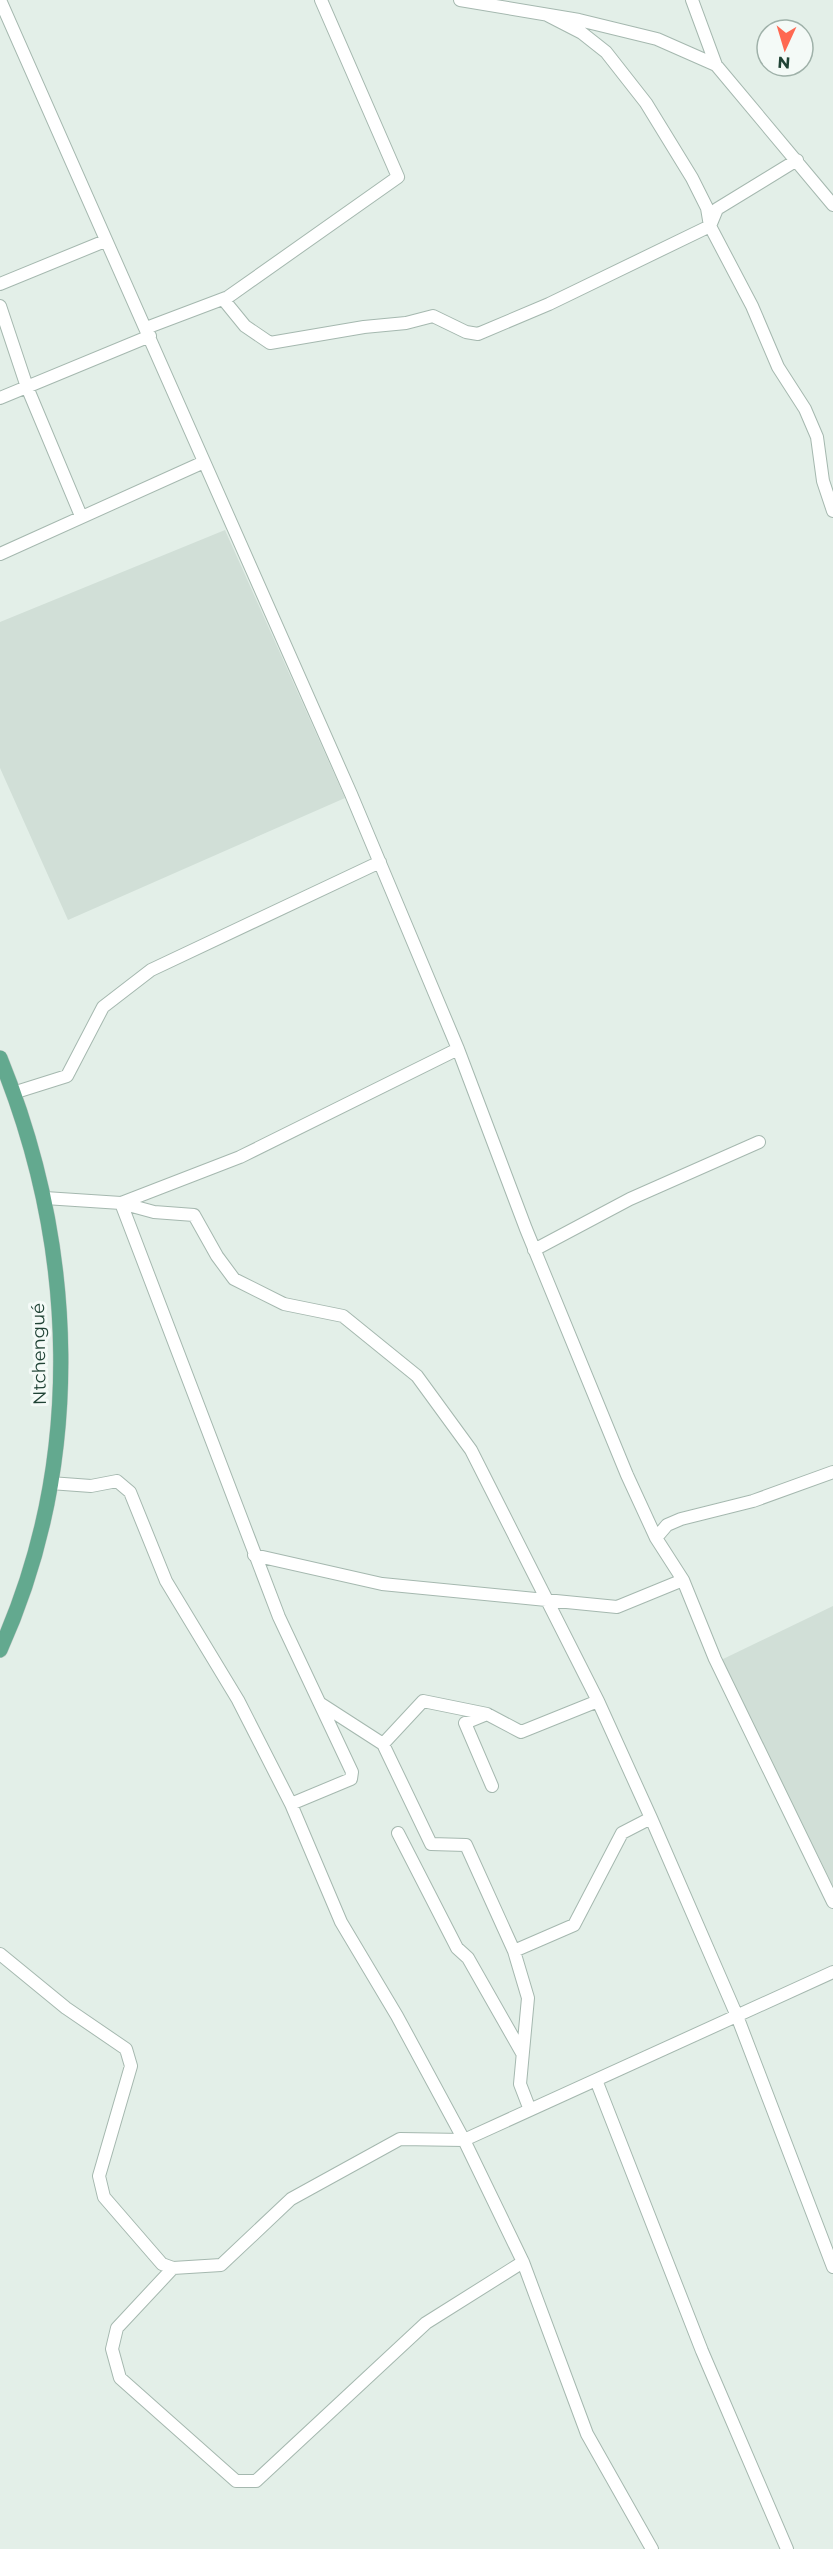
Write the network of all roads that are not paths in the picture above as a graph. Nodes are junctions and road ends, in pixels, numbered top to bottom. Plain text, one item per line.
1 (0, 0) edge
2 (321, 0) edge
3 (460, 0) edge
4 (692, 0) edge
5 (547, 15) junction
6 (716, 65) junction
7 (797, 160) junction
8 (833, 205) edge
9 (710, 225) junction
10 (105, 241) junction
11 (0, 284) edge
12 (223, 299) junction
13 (0, 306) edge
14 (148, 332) junction
15 (27, 387) junction
16 (0, 398) edge
17 (204, 462) junction
18 (833, 511) edge
19 (81, 516) junction
20 (1, 550) edge
21 (380, 862) junction
22 (458, 1048) junction
23 (0, 1058) edge
24 (14, 1093) junction
25 (759, 1142) dead end
26 (45, 1198) junction
27 (121, 1203) junction
28 (534, 1250) junction
29 (833, 1472) edge
30 (50, 1483) junction
31 (656, 1538) junction
32 (254, 1555) junction
33 (683, 1580) junction
34 (546, 1600) junction
35 (0, 1650) edge
36 (598, 1701) junction
37 (320, 1704) junction
38 (487, 1714) junction
39 (383, 1744) junction
40 (492, 1786) dead end
41 (291, 1804) junction
42 (651, 1818) junction
43 (398, 1833) dead end
44 (833, 1902) edge
45 (514, 1951) junction
46 (0, 1954) edge
47 (833, 1972) edge
48 (737, 2016) junction
49 (522, 2053) junction
50 (596, 2080) junction
51 (530, 2110) junction
52 (464, 2140) junction
53 (523, 2262) junction
54 (833, 2267) edge
55 (173, 2268) junction
56 (652, 2549) edge
57 (787, 2549) edge

1 - 10 street
2 - 12 street
3 - 5 street
4 - 6 street
5 - 6 street
5 - 9 street
6 - 7 street
7 - 8 street
7 - 9 street
9 - 12 street
9 - 18 street
10 - 11 street
10 - 14 street
12 - 14 street
13 - 15 street
14 - 15 street
14 - 17 street
15 - 16 street
15 - 19 street
17 - 19 street
17 - 21 street
19 - 20 street
21 - 22 street
21 - 24 street
22 - 27 street
22 - 28 street
23 - 24 main road, Ntchengué
24 - 26 main road, Ntchengué
25 - 28 street
26 - 27 street
26 - 30 main road, Ntchengué
27 - 32 street
27 - 34 street
28 - 31 street
29 - 31 street
30 - 35 main road, Ntchengué
30 - 41 street
31 - 33 street
32 - 34 street
32 - 37 street
33 - 34 street
33 - 44 street
34 - 36 street
36 - 38 street
36 - 42 street
37 - 39 street
37 - 41 street
38 - 39 street
38 - 40 street
39 - 45 street
41 - 52 street
42 - 45 street
42 - 48 street
43 - 49 street
45 - 49 street
46 - 55 street
47 - 48 street
48 - 50 street
48 - 54 street
49 - 51 street
50 - 51 street
50 - 57 street
51 - 52 street
52 - 53 street
52 - 55 street
53 - 55 street
53 - 56 street

